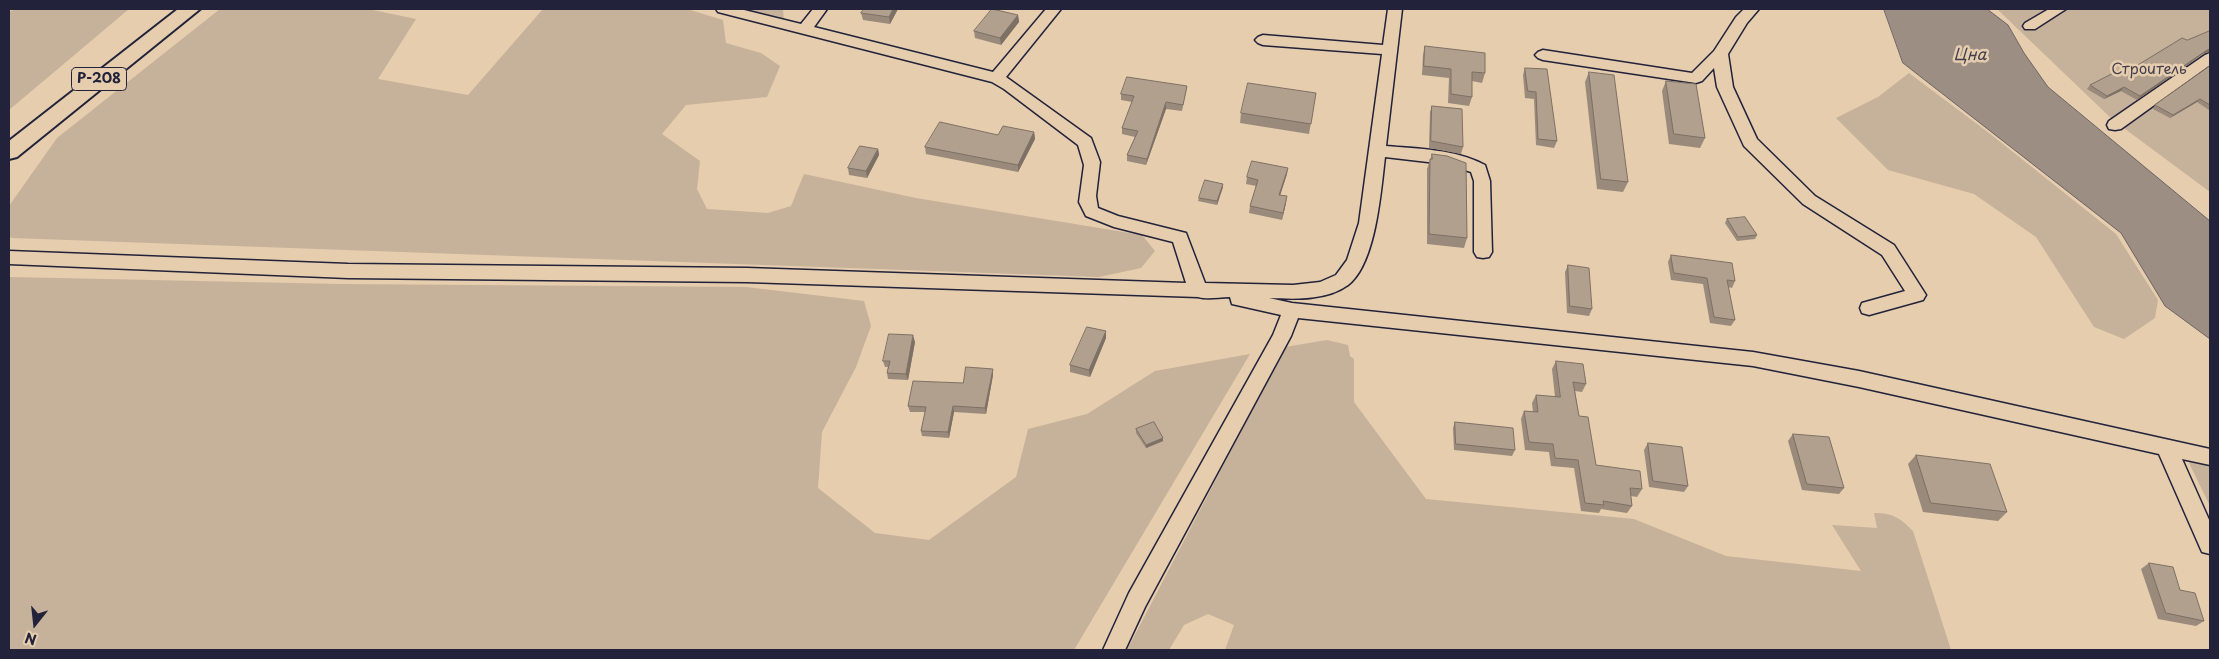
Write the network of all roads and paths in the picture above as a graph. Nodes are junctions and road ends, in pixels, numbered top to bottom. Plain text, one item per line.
1 (190, 9) edge
2 (724, 9) edge
3 (820, 9) edge
4 (1054, 9) edge
5 (1395, 9) edge
6 (1752, 9) edge
7 (2059, 9) edge
8 (2030, 26) dead end
9 (804, 30) junction
10 (1264, 40) dead end
11 (1390, 50) junction
12 (1720, 54) junction
13 (1543, 55) dead end
14 (2210, 58) edge
15 (998, 78) junction
16 (2115, 125) dead end
17 (1377, 151) junction
18 (9, 152) edge
19 (1483, 252) dead end
20 (9, 258) edge
21 (1198, 290) junction
22 (1870, 308) dead end
23 (1292, 310) junction
24 (2166, 447) junction
25 (2210, 457) edge
26 (2210, 545) edge
27 (1114, 650) edge

1 - 18 main road, Р-208
2 - 9 street
3 - 9 street
4 - 15 street
5 - 11 street
6 - 12 street
7 - 8 street
9 - 15 street
10 - 11 street
11 - 17 street
12 - 13 street
12 - 22 street
14 - 16 street
15 - 21 street
17 - 19 street
17 - 21 street
20 - 21 street
21 - 23 street
23 - 24 street
23 - 27 street
24 - 25 street
24 - 26 street

